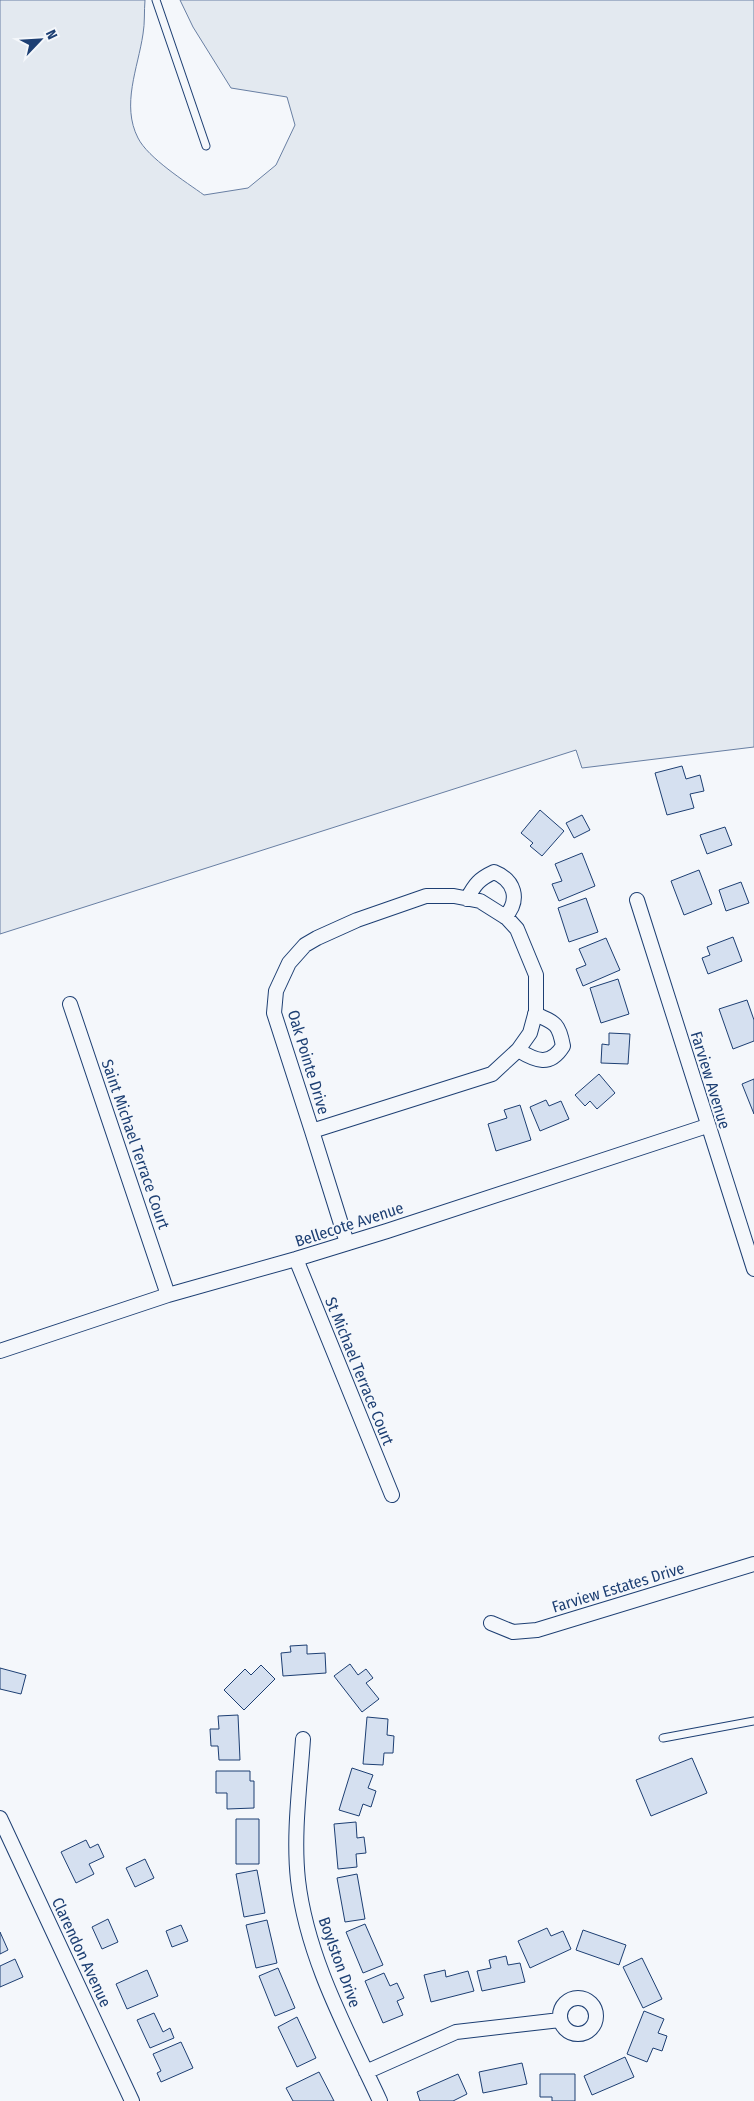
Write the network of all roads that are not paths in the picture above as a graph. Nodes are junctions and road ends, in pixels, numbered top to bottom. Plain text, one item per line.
1 (156, 0) edge
2 (206, 146) dead end
3 (468, 899) junction
4 (637, 900) dead end
5 (505, 917) junction
6 (70, 1004) dead end
7 (536, 1014) junction
8 (518, 1050) junction
9 (707, 1126) junction
10 (312, 1131) junction
11 (347, 1243) junction
12 (296, 1259) junction
13 (754, 1269) edge
14 (168, 1295) junction
15 (0, 1351) edge
16 (392, 1495) dead end
17 (754, 1564) edge
18 (491, 1623) dead end
19 (754, 1721) edge
20 (663, 1738) dead end
21 (303, 1739) dead end
22 (0, 1818) edge
23 (560, 2020) dead end
24 (366, 2072) junction
25 (132, 2101) edge
26 (380, 2101) edge

1 - 2 lane
3 - 5 street, Oak Pointe Drive
3 - 5 street
3 - 10 street, Oak Pointe Drive
4 - 9 street, Farview Avenue
5 - 7 street, Oak Pointe Drive
6 - 14 street, Saint Michael Terrace Court
7 - 8 street, Oak Pointe Drive
7 - 8 street
8 - 10 street, Oak Pointe Drive
9 - 11 street, Bellecote Avenue
9 - 13 street, Farview Avenue
10 - 11 street, Oak Pointe Drive
11 - 12 street, Bellecote Avenue
12 - 14 street, Bellecote Avenue
12 - 16 street, St Michael Terrace Court
14 - 15 street, Bellecote Avenue
17 - 18 street, Farview Estates Drive
19 - 20 lane
21 - 24 street, Boylston Drive
22 - 25 street, Clarendon Avenue
23 - 24 street
24 - 26 street, Boylston Drive

